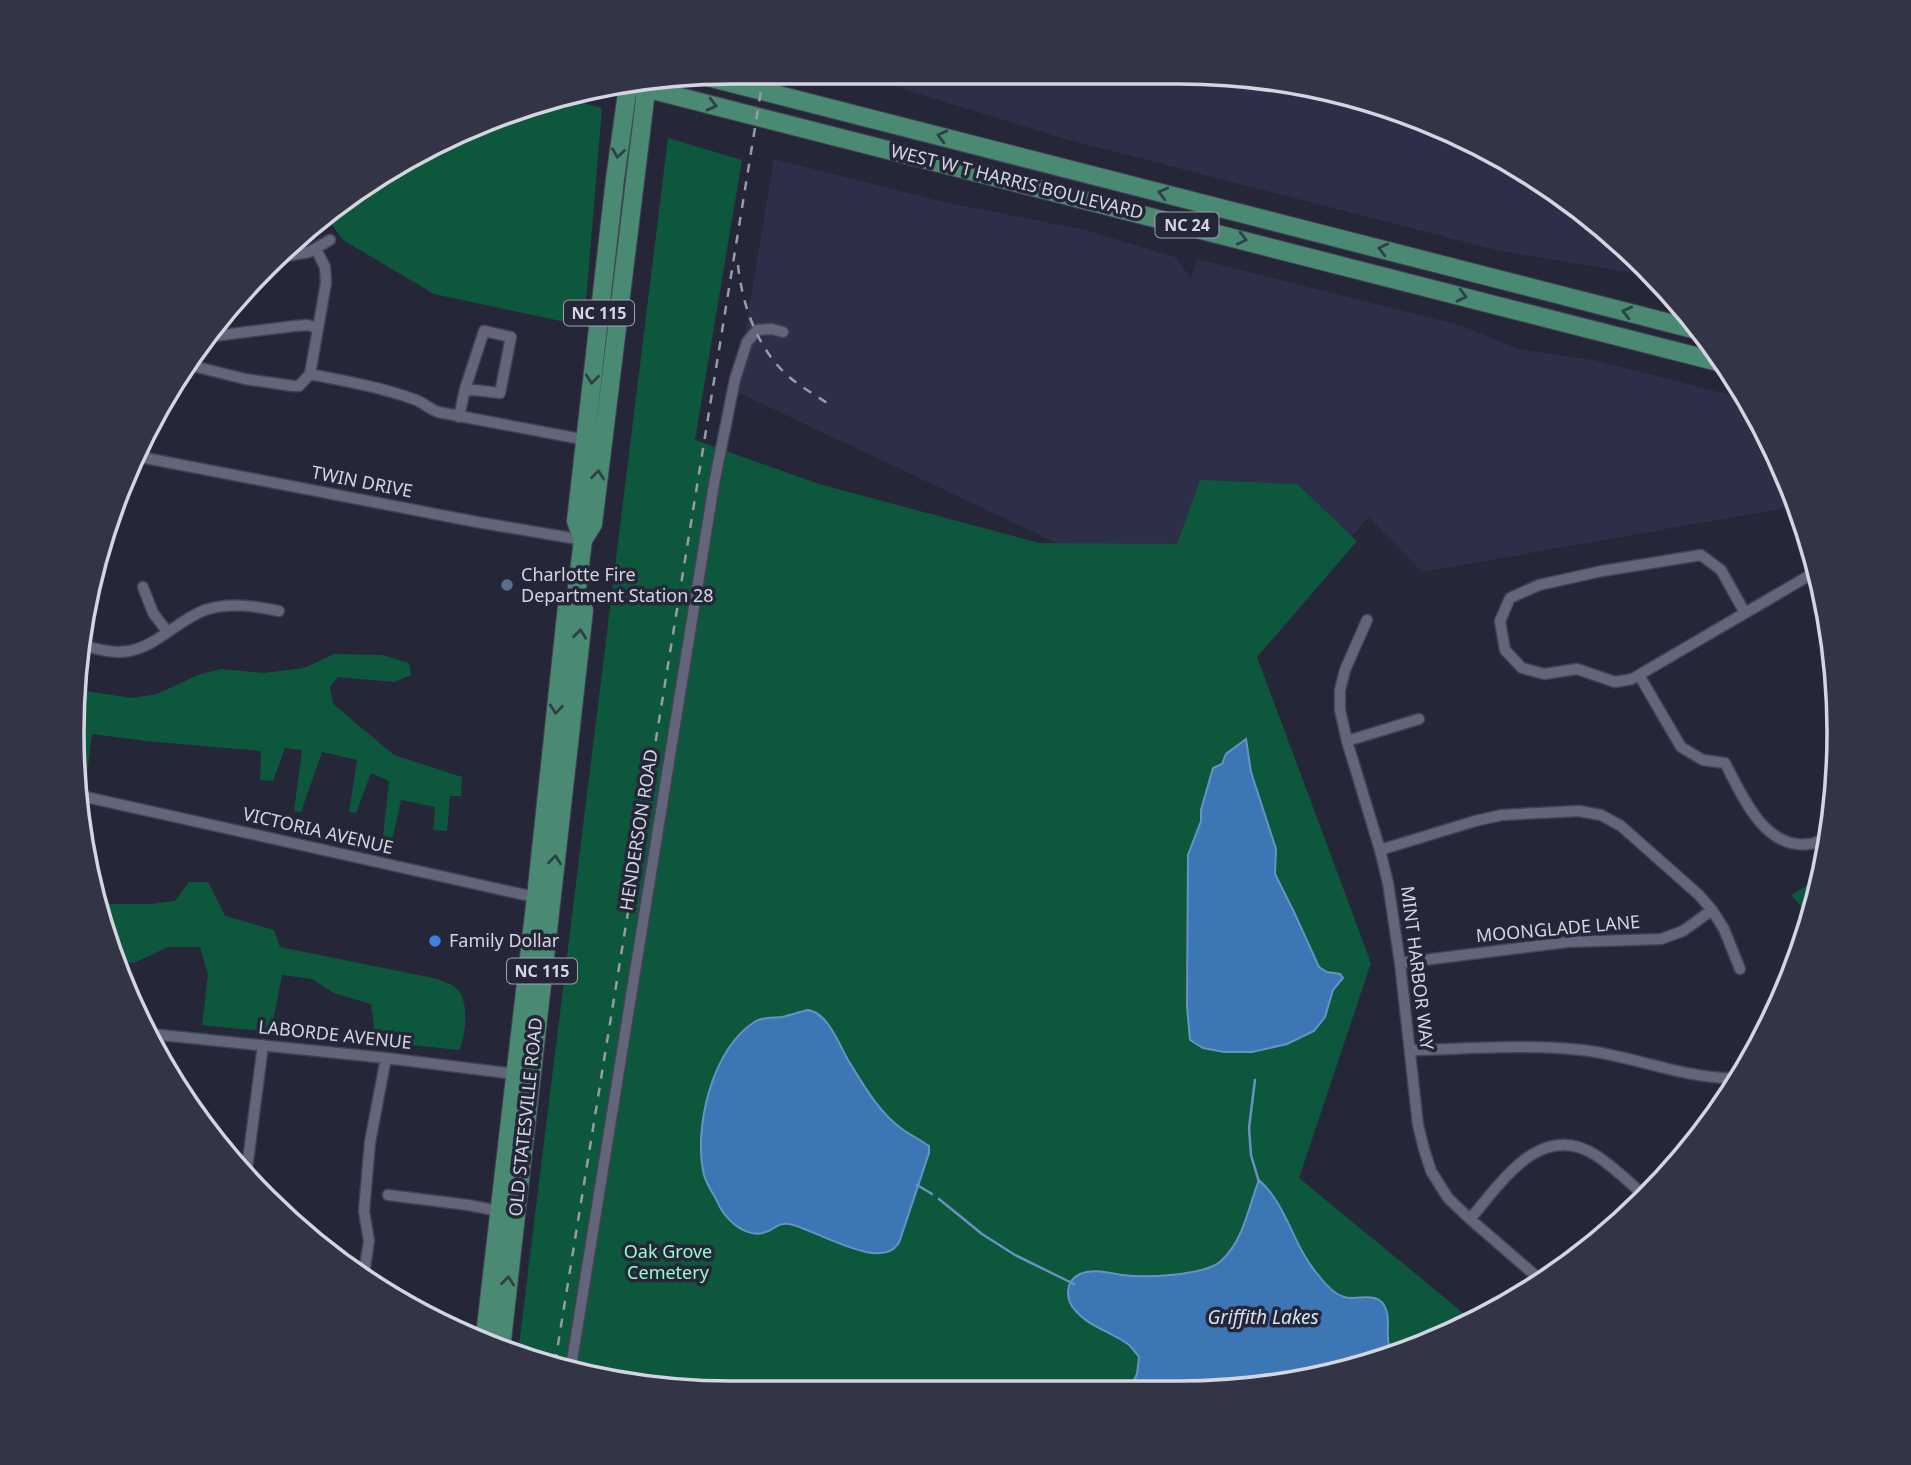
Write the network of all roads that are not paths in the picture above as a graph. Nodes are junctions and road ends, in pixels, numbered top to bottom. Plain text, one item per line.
1 (735, 84) edge
2 (655, 89) edge
3 (638, 91) edge
4 (637, 92) edge
5 (330, 240) dead end
6 (316, 249) junction
7 (294, 255) edge
8 (1564, 322) junction
9 (1684, 327) edge
10 (318, 328) junction
11 (783, 332) dead end
12 (220, 335) edge
13 (1698, 345) edge
14 (1709, 359) edge
15 (197, 367) edge
16 (310, 374) junction
17 (466, 388) junction
18 (459, 417) junction
19 (586, 440) junction
20 (146, 457) edge
21 (583, 540) junction
22 (1808, 576) edge
23 (143, 587) dead end
24 (279, 611) dead end
25 (1745, 613) junction
26 (1367, 620) dead end
27 (167, 631) junction
28 (90, 647) edge
29 (1639, 675) junction
30 (1419, 719) dead end
31 (1347, 741) junction
32 (88, 797) edge
33 (1817, 842) edge
34 (1380, 850) junction
35 (543, 898) junction
36 (1712, 911) junction
37 (1400, 963) junction
38 (1740, 969) dead end
39 (159, 1035) edge
40 (263, 1045) junction
41 (1410, 1050) junction
42 (386, 1058) junction
43 (515, 1074) junction
44 (1728, 1077) edge
45 (248, 1163) edge
46 (1638, 1190) edge
47 (388, 1195) dead end
48 (499, 1210) junction
49 (1470, 1219) junction
50 (365, 1267) edge
51 (1534, 1275) edge
52 (485, 1332) edge
53 (502, 1339) edge
54 (572, 1361) edge

9 -> 1 main road, WEST W T HARRIS BOULEVARD / NC 24
2 -> 8 main road, WEST W T HARRIS BOULEVARD / NC 24
21 -> 3 main road, OLD STATESVILLE ROAD / NC 115
4 -> 19 main road, OLD STATESVILLE ROAD / NC 115
5 - 6 street
6 - 7 street
6 - 10 street
8 - 13 main road
8 - 14 main road, WEST W T HARRIS BOULEVARD / NC 24
10 - 12 street
10 - 16 street
11 - 54 street, HENDERSON ROAD
15 - 16 street
16 - 18 street
17 - 17 street
17 - 18 street
18 - 19 street
19 - 21 main road, OLD STATESVILLE ROAD / NC 115
20 - 21 street, TWIN DRIVE
21 - 35 main road, OLD STATESVILLE ROAD / NC 115
22 - 25 street
23 - 27 street
24 - 27 street
25 - 29 street
25 - 29 street
26 - 31 street, MINT HARBOR WAY
27 - 28 street
29 - 33 street
30 - 31 street
31 - 34 street, MINT HARBOR WAY
32 - 35 street, VICTORIA AVENUE
34 - 36 street
34 - 37 street, MINT HARBOR WAY
35 - 43 main road, OLD STATESVILLE ROAD / NC 115
53 -> 35 main road, OLD STATESVILLE ROAD / NC 115
36 - 37 street, MOONGLADE LANE
36 - 38 street
37 - 41 street, MINT HARBOR WAY
39 - 40 street, LABORDE AVENUE
40 - 42 street, LABORDE AVENUE
40 - 45 street
41 - 44 street
41 - 49 street, MINT HARBOR WAY
42 - 43 street, LABORDE AVENUE
42 - 50 street
43 - 48 main road, OLD STATESVILLE ROAD / NC 115
46 - 49 street
47 - 48 street
48 - 52 main road, OLD STATESVILLE ROAD / NC 115
49 - 51 street, MINT HARBOR WAY

